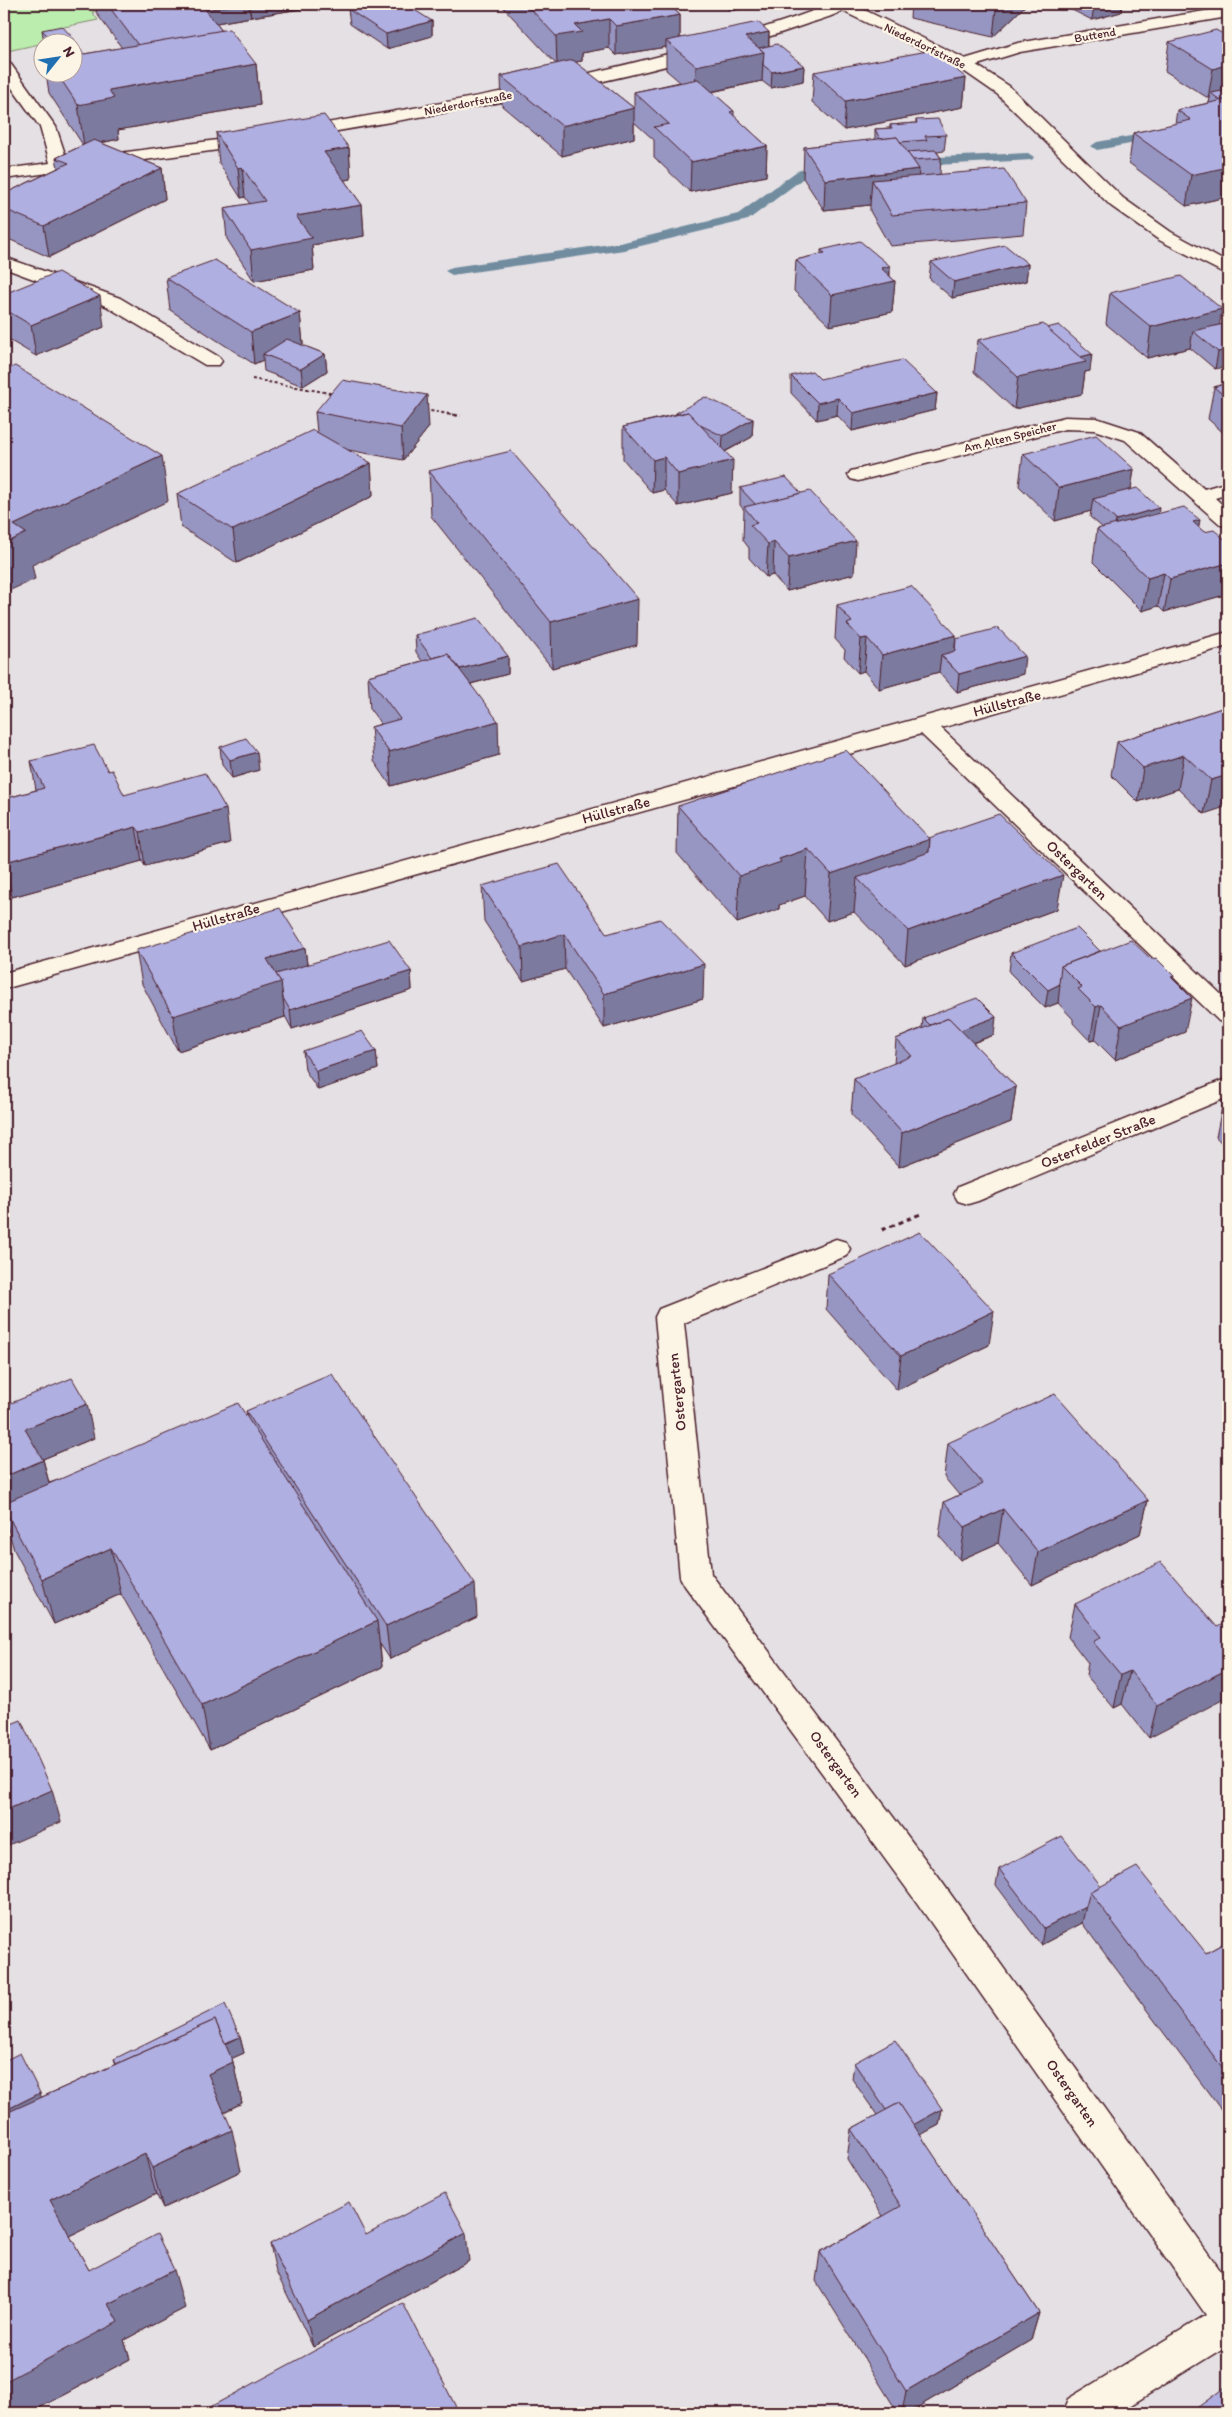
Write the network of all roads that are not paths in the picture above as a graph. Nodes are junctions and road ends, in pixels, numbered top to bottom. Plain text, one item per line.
1 (842, 4) edge
2 (1228, 12) edge
3 (964, 64) junction
4 (4, 66) edge
5 (60, 167) junction
6 (4, 174) edge
7 (4, 262) edge
8 (1228, 270) edge
9 (212, 361) road end
10 (858, 475) dead end
11 (1228, 488) edge
12 (1200, 496) junction
13 (1228, 521) edge
14 (1228, 639) edge
15 (925, 725) junction
16 (4, 981) edge
17 (1228, 1015) edge
18 (1228, 1087) edge
19 (968, 1194) road end
20 (836, 1249) road end
21 (1228, 2313) edge
22 (1228, 2323) edge
23 (1082, 2413) edge

1 - 3 street, Niederdorfstraße
1 - 5 street, Niederdorfstraße
2 - 3 street, Buttend
3 - 8 street, Niederdorfstraße
4 - 5 street
5 - 6 street, Niederdorfstraße
7 - 9 street
10 - 12 street, Am Alten Speicher
11 - 12 street
12 - 13 street, Am Alten Speicher
14 - 15 street, Hüllstraße
15 - 16 street, Hüllstraße
15 - 17 street, Ostergarten
18 - 19 street, Osterfelder Straße
20 - 21 street, Ostergarten
22 - 23 street

